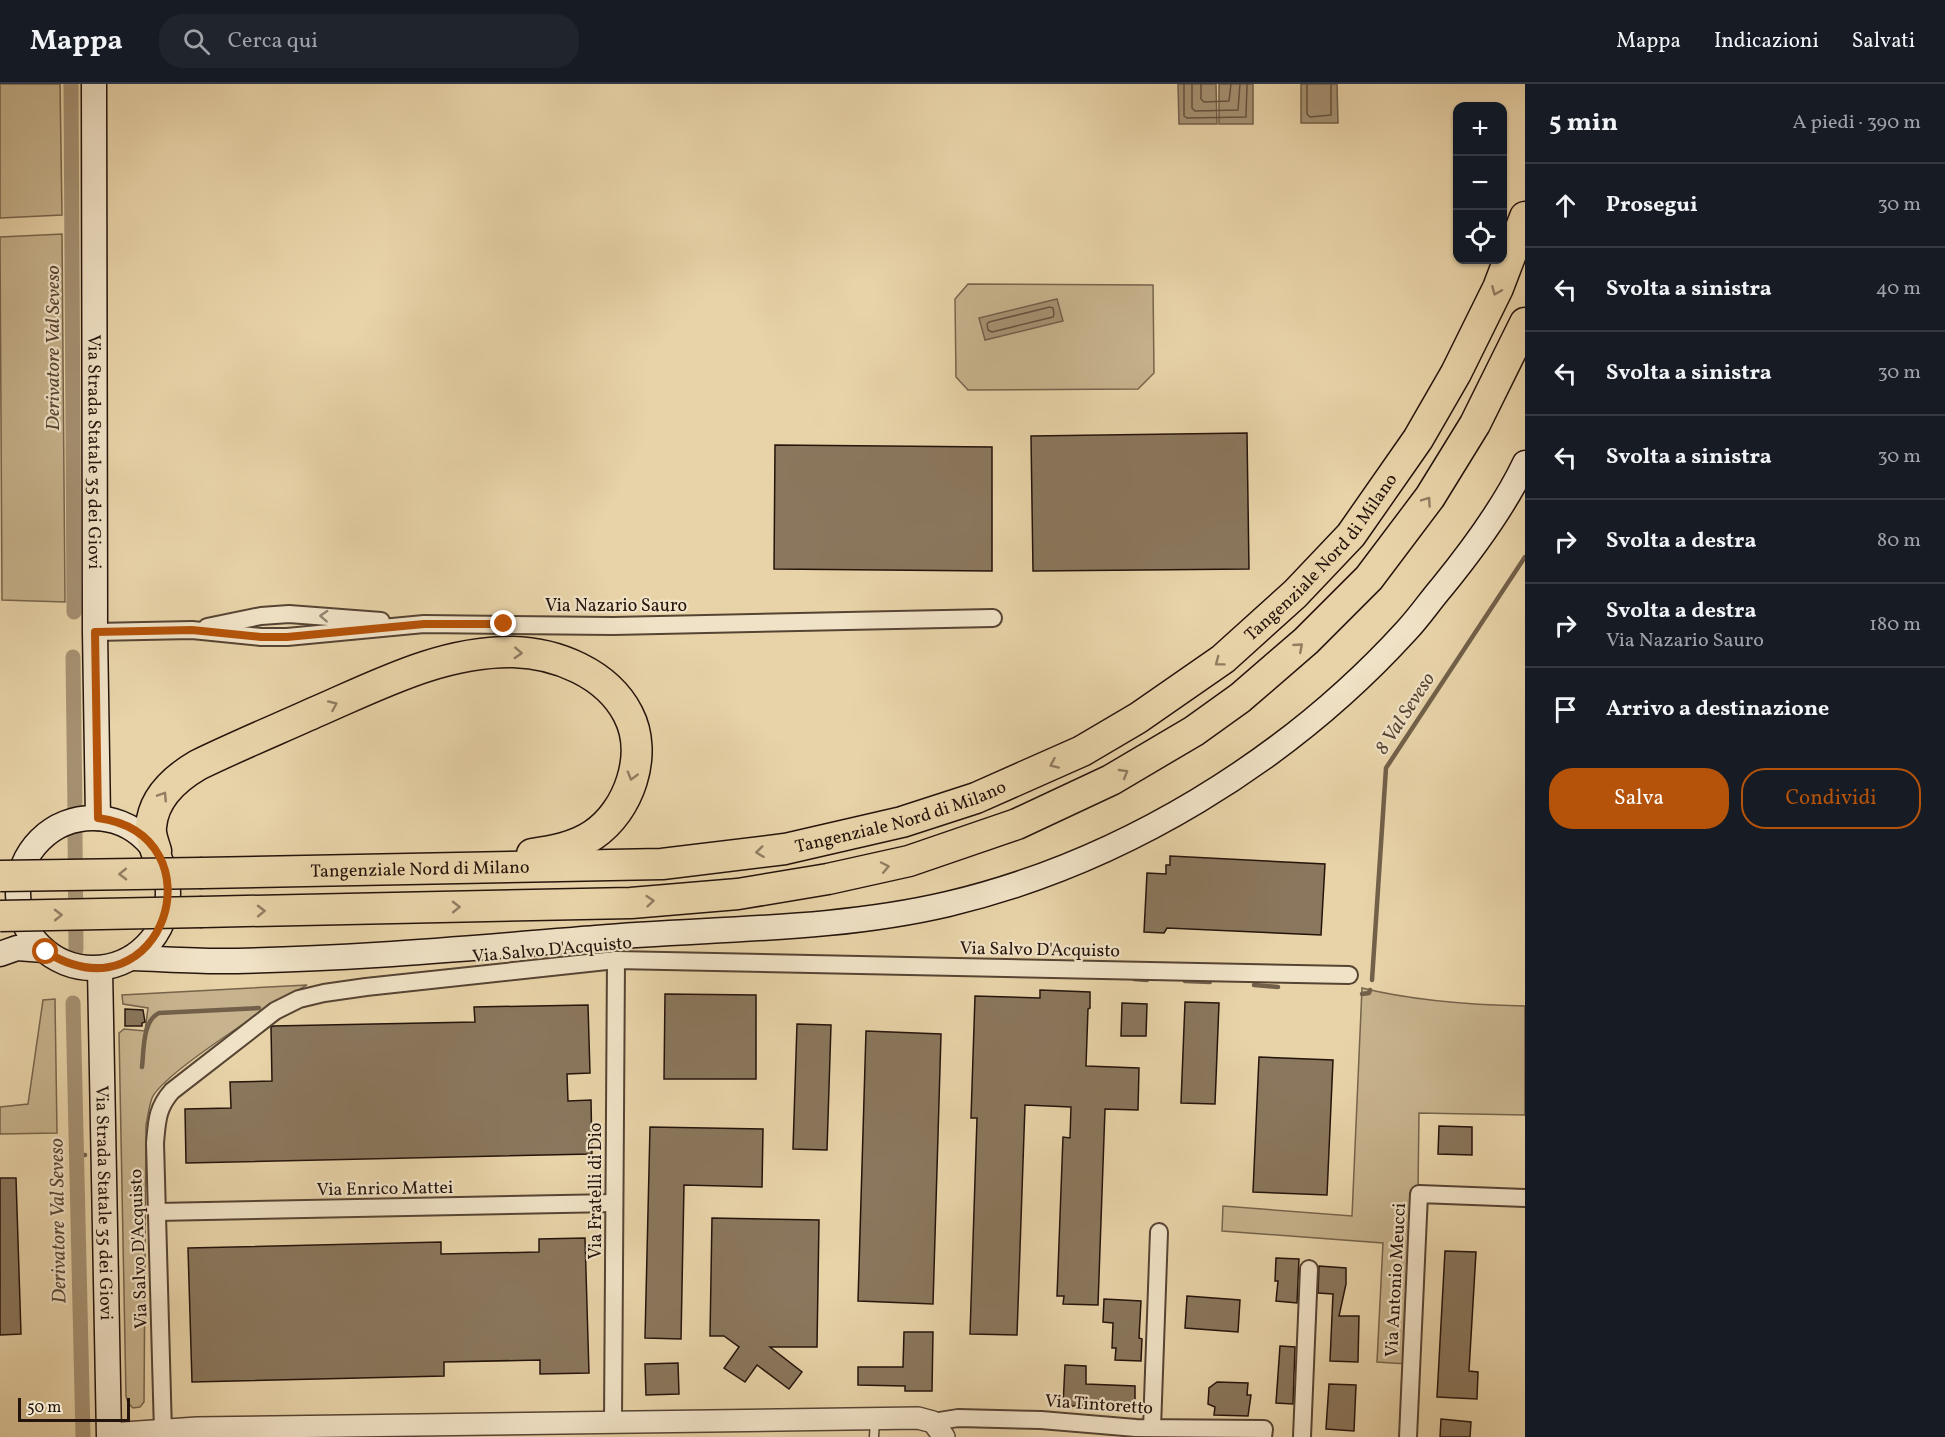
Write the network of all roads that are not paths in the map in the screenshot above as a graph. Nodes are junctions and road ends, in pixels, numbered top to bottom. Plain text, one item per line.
1 (94, 84) edge
2 (1525, 217) edge
3 (1525, 323) edge
4 (1525, 463) edge
5 (993, 618) dead end
6 (424, 624) junction
7 (192, 630) junction
8 (95, 632) junction
9 (98, 818) junction
10 (156, 851) junction
11 (332, 870) junction
12 (0, 876) edge
13 (12, 920) edge
14 (158, 933) junction
15 (44, 950) junction
16 (2, 953) edge
17 (133, 957) junction
18 (186, 960) junction
19 (616, 960) junction
20 (100, 969) junction
21 (1349, 975) dead end
22 (1525, 1198) edge
23 (614, 1203) junction
24 (157, 1212) junction
25 (1159, 1232) dead end
26 (1309, 1269) dead end
27 (604, 1425) junction
28 (163, 1426) junction
29 (874, 1428) edge
30 (1152, 1428) junction
31 (938, 1429) edge
32 (109, 1430) edge
33 (281, 1432) edge
34 (1263, 1433) edge
35 (1302, 1437) edge
36 (1408, 1437) edge

1 - 8 main road, Via Strada Statale 35 dei Giovi
2 -> 11 highway, Tangenziale Nord di Milano
13 -> 3 highway, bridge
4 - 18 main road
5 - 6 street, Via Nazario Sauro
6 - 7 street, Via Nazario Sauro
6 -> 7 street
7 - 8 street, Via Nazario Sauro
8 - 9 main road, Via Strada Statale 35 dei Giovi
9 - 10 main road
9 - 13 main road
10 -> 11 highway
10 - 14 main road
11 -> 12 highway, Tangenziale Nord di Milano, bridge
13 - 15 main road
13 - 16 main road
14 - 17 main road
14 - 18 main road
15 - 16 main road
15 - 20 main road
17 - 18 main road
17 - 20 main road
19 - 21 street, Via Salvo D'Acquisto
19 - 23 street, Via Fratelli di Dio
19 - 24 street, Via Salvo D'Acquisto
20 - 32 main road, Via Strada Statale 35 dei Giovi
22 - 36 street, Via Antonio Meucci
23 - 24 street, Via Enrico Mattei
23 - 27 street, Via Fratelli di Dio
24 - 28 street, Via Salvo D'Acquisto
25 - 30 street
26 - 35 street
27 - 29 street
27 - 33 street
28 - 32 street
28 - 33 street
29 - 31 street
30 - 31 street, Via Tintoretto
30 - 34 street, Via Tintoretto

